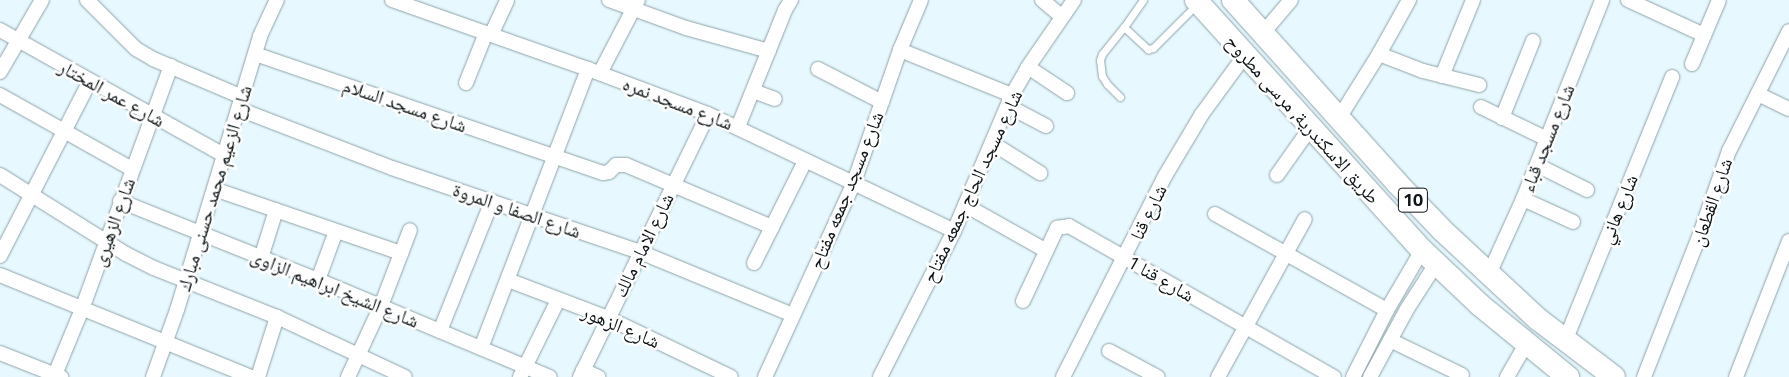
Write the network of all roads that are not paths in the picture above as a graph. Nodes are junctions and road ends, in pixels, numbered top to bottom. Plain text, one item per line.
1 (42, 0) edge
2 (87, 0) edge
3 (277, 0) edge
4 (392, 0) edge
5 (508, 0) edge
6 (609, 0) edge
7 (791, 0) edge
8 (921, 0) edge
9 (1042, 0) edge
10 (1074, 0) edge
11 (1142, 0) edge
12 (1233, 0) edge
13 (1291, 0) edge
14 (1409, 0) edge
15 (1473, 0) edge
16 (1602, 0) edge
17 (1628, 0) edge
18 (1718, 0) edge
19 (1197, 1) edge
20 (635, 5) edge
21 (1062, 17) junction
22 (1124, 27) junction
23 (0, 30) edge
24 (1789, 32) edge
25 (1263, 33) junction
26 (488, 34) junction
27 (1704, 35) junction
28 (17, 40) junction
29 (1533, 41) dead end
30 (900, 50) junction
31 (769, 51) junction
32 (255, 54) junction
33 (1245, 54) junction
34 (1379, 54) junction
35 (1692, 64) dead end
36 (170, 66) junction
37 (1028, 67) junction
38 (818, 69) dead end
39 (594, 71) junction
40 (0, 72) edge
41 (1442, 76) junction
42 (1672, 77) dead end
43 (90, 81) junction
44 (466, 83) dead end
45 (1478, 85) dead end
46 (752, 91) junction
47 (1067, 93) dead end
48 (1758, 94) junction
49 (0, 95) edge
50 (1120, 97) dead end
51 (775, 100) dead end
52 (1010, 100) junction
53 (882, 102) junction
54 (240, 103) junction
55 (1481, 108) dead end
56 (1789, 109) edge
57 (708, 114) junction
58 (151, 116) junction
59 (1339, 118) junction
60 (1502, 118) junction
61 (1046, 126) dead end
62 (738, 127) junction
63 (1311, 127) junction
64 (62, 131) junction
65 (1547, 139) junction
66 (992, 143) junction
67 (224, 155) junction
68 (555, 156) junction
69 (806, 161) junction
70 (1537, 164) junction
71 (132, 169) junction
72 (1040, 173) dead end
73 (0, 175) edge
74 (1277, 175) dead end
75 (673, 184) junction
76 (853, 185) junction
77 (214, 189) junction
78 (1587, 190) dead end
79 (31, 193) junction
80 (1522, 199) junction
81 (120, 201) junction
82 (492, 201) junction
83 (965, 205) junction
84 (276, 210) junction
85 (1214, 214) dead end
86 (534, 215) junction
87 (1305, 219) dead end
88 (1573, 222) dead end
89 (772, 227) junction
90 (410, 230) dead end
91 (336, 231) junction
92 (954, 231) junction
93 (201, 234) junction
94 (1789, 241) edge
95 (106, 242) junction
96 (1045, 250) junction
97 (640, 252) junction
98 (401, 253) junction
99 (1286, 254) junction
100 (0, 256) edge
101 (1429, 257) junction
102 (261, 258) junction
103 (1125, 258) junction
104 (754, 263) dead end
105 (0, 274) edge
106 (1489, 274) junction
107 (186, 280) junction
108 (318, 280) junction
109 (508, 280) junction
110 (558, 300) junction
111 (1023, 301) dead end
112 (381, 306) junction
113 (82, 309) junction
114 (1387, 310) junction
115 (794, 315) junction
116 (276, 316) junction
117 (608, 318) junction
118 (1245, 326) junction
119 (440, 331) junction
120 (1390, 340) junction
121 (1565, 341) junction
122 (166, 343) junction
123 (1526, 344) junction
124 (481, 348) junction
125 (1109, 351) dead end
126 (0, 352) edge
127 (358, 355) junction
128 (522, 372) edge
129 (233, 374) edge
130 (582, 374) edge
131 (1149, 375) edge
132 (1462, 375) dead end
133 (57, 376) edge
134 (152, 377) edge
135 (250, 377) edge
136 (258, 377) edge
137 (348, 377) edge
138 (405, 377) edge
139 (550, 377) edge
140 (598, 377) edge
141 (731, 377) edge
142 (765, 377) edge
143 (880, 377) edge
144 (1063, 377) edge
145 (1218, 377) edge
146 (1334, 377) edge
147 (1353, 377) edge
148 (1370, 377) edge
149 (1507, 377) edge
150 (1568, 377) edge
151 (1614, 377) edge
152 (1644, 377) edge
153 (1736, 377) edge

1 - 28 street
2 - 36 street, شارع الصفا و المروة
3 - 32 street, شارع الزعيم محمد حسنى مبارك
4 - 26 street, شارع مسجد نمره
5 - 26 street
6 - 20 street
7 - 31 street
8 - 30 street, شارع مسجد جمعه مفتاح
9 - 21 street
10 - 21 street, شارع مسجد الحاج جمعه مفتاح
11 - 22 lane
12 - 25 main road, طريق الاسكندرية, مرسى مطروح / 10
13 - 25 street
14 - 34 street
15 - 41 street
16 - 65 street, شارع مسجد قباء
17 - 27 street
18 - 27 street
19 - 22 lane
19 - 33 main road, طريق الاسكندرية, مرسى مطروح / 10
20 - 31 street
20 - 39 street
21 - 37 street, شارع مسجد الحاج جمعه مفتاح
22 - 50 lane
23 - 28 street, شارع عمر المختار
24 - 48 street, شارع القطعان
25 - 59 main road, طريق الاسكندرية, مرسى مطروح / 10
26 - 39 street, شارع مسجد نمره
26 - 44 street
27 - 35 street
28 - 40 street
28 - 43 street, شارع عمر المختار
29 - 60 street
30 - 52 street
30 - 53 street, شارع مسجد جمعه مفتاح
31 - 46 street
32 - 54 street, شارع الزعيم محمد حسنى مبارك
32 - 68 street, شارع مسجد السلام
33 - 63 main road, طريق الاسكندرية, مرسى مطروح / 10
33 - 103 street, شارع قنا
34 - 41 street
34 - 59 street
36 - 54 street, شارع الصفا و المروة
36 - 58 street, شارع الزهيرى
37 - 47 street
37 - 52 street, شارع مسجد الحاج جمعه مفتاح
38 - 53 street
39 - 57 street, شارع مسجد نمره
39 - 68 street
41 - 45 street
42 - 121 street, شارع هاني
43 - 58 street, شارع عمر المختار
43 - 64 street
46 - 51 street
46 - 62 street
48 - 56 street
48 - 152 street, شارع القطعان
49 - 64 street
52 - 61 street
52 - 66 street, شارع مسجد الحاج جمعه مفتاح
53 - 76 street, شارع مسجد جمعه مفتاح
54 - 67 street, شارع الزعيم محمد حسنى مبارك
54 - 82 street, شارع الصفا و المروة
55 - 60 street
57 - 62 street, شارع مسجد نمره
57 - 75 street, شارع الامام مالك
58 - 67 street, شارع عمر المختار
58 - 71 street, شارع الزهيرى
59 - 106 main road, طريق الاسكندرية, مرسى مطروح / 10
60 - 65 street
62 - 69 street, شارع مسجد نمره
63 - 74 street
63 - 101 main road, طريق الاسكندرية, مرسى مطروح / 10
64 - 71 street
64 - 79 street
65 - 70 street, شارع مسجد قباء
66 - 72 street
66 - 83 street, شارع مسجد الحاج جمعه مفتاح
67 - 77 street, شارع الزعيم محمد حسنى مبارك
68 - 75 street, شارع مسجد السلام
68 - 86 street
69 - 76 street, شارع مسجد نمره
69 - 89 street
70 - 78 street
70 - 80 street, شارع مسجد قباء
71 - 81 street, شارع الزهيرى
73 - 79 street
75 - 89 street, شارع مسجد السلام
75 - 97 street, شارع الامام مالك
76 - 92 street, شارع مسجد نمره
76 - 115 street, شارع مسجد جمعه مفتاح
77 - 84 street
77 - 93 street, شارع الزعيم محمد حسنى مبارك
79 - 95 street
79 - 100 street
80 - 88 street
80 - 106 street, شارع مسجد قباء
81 - 93 street, شارع الشيخ ابراهيم الزاوى
81 - 95 street, شارع الزهيرى
82 - 86 street, شارع الصفا و المروة
82 - 119 street
83 - 92 street, شارع مسجد الحاج جمعه مفتاح
83 - 96 street
84 - 91 street
84 - 102 street
85 - 99 street
86 - 97 street, شارع الصفا و المروة
86 - 109 street
87 - 99 street
89 - 104 street
90 - 98 street
91 - 98 street
91 - 108 street
92 - 143 street, شارع مسجد الحاج جمعه مفتاح
93 - 102 street, شارع الشيخ ابراهيم الزاوى
93 - 107 street, شارع الزعيم محمد حسنى مبارك
94 - 153 street
95 - 107 street
95 - 113 street, شارع الزهيرى
96 - 103 street, شارع قنا 1
96 - 111 street, شارع قنا 1
97 - 115 street, شارع الصفا و المروة
97 - 117 street, شارع الامام مالك
98 - 112 street
99 - 114 street
99 - 118 street
101 - 114 street
101 - 120 street
101 - 123 main road, طريق الاسكندرية, مرسى مطروح / 10
102 - 108 street, شارع الشيخ ابراهيم الزاوى
103 - 118 street, شارع قنا 1
103 - 144 street, شارع قنا
105 - 113 street
106 - 121 main road, طريق الاسكندرية, مرسى مطروح / 10
107 - 116 street
107 - 122 street, شارع الزعيم محمد حسنى مبارك
108 - 112 street, شارع الشيخ ابراهيم الزاوى
109 - 110 street, شارع الزهور
109 - 124 street
110 - 117 street, شارع الزهور
110 - 128 street
112 - 119 street, شارع الشيخ ابراهيم الزاوى
112 - 127 street
113 - 122 street
113 - 133 street, شارع الزهيرى
114 - 147 street
115 - 142 street, شارع مسجد جمعه مفتاح
116 - 127 street
116 - 136 street
117 - 130 street, شارع الامام مالك
117 - 141 street, شارع الزهور
118 - 145 street
118 - 146 street, شارع قنا 1
119 - 124 street, شارع الشيخ ابراهيم الزاوى
120 - 132 street
120 - 148 street
121 - 151 main road, طريق الاسكندرية, مرسى مطروح / 10
122 - 129 street
122 - 134 street, شارع الزعيم محمد حسنى مبارك
123 - 149 street
123 - 150 main road, طريق الاسكندرية, مرسى مطروح / 10
124 - 128 street, شارع الشيخ ابراهيم الزاوى
125 - 131 street
126 - 133 street
127 - 137 street
127 - 138 street
128 - 139 street, شارع الشيخ ابراهيم الزاوى
129 - 135 street
130 - 140 street

